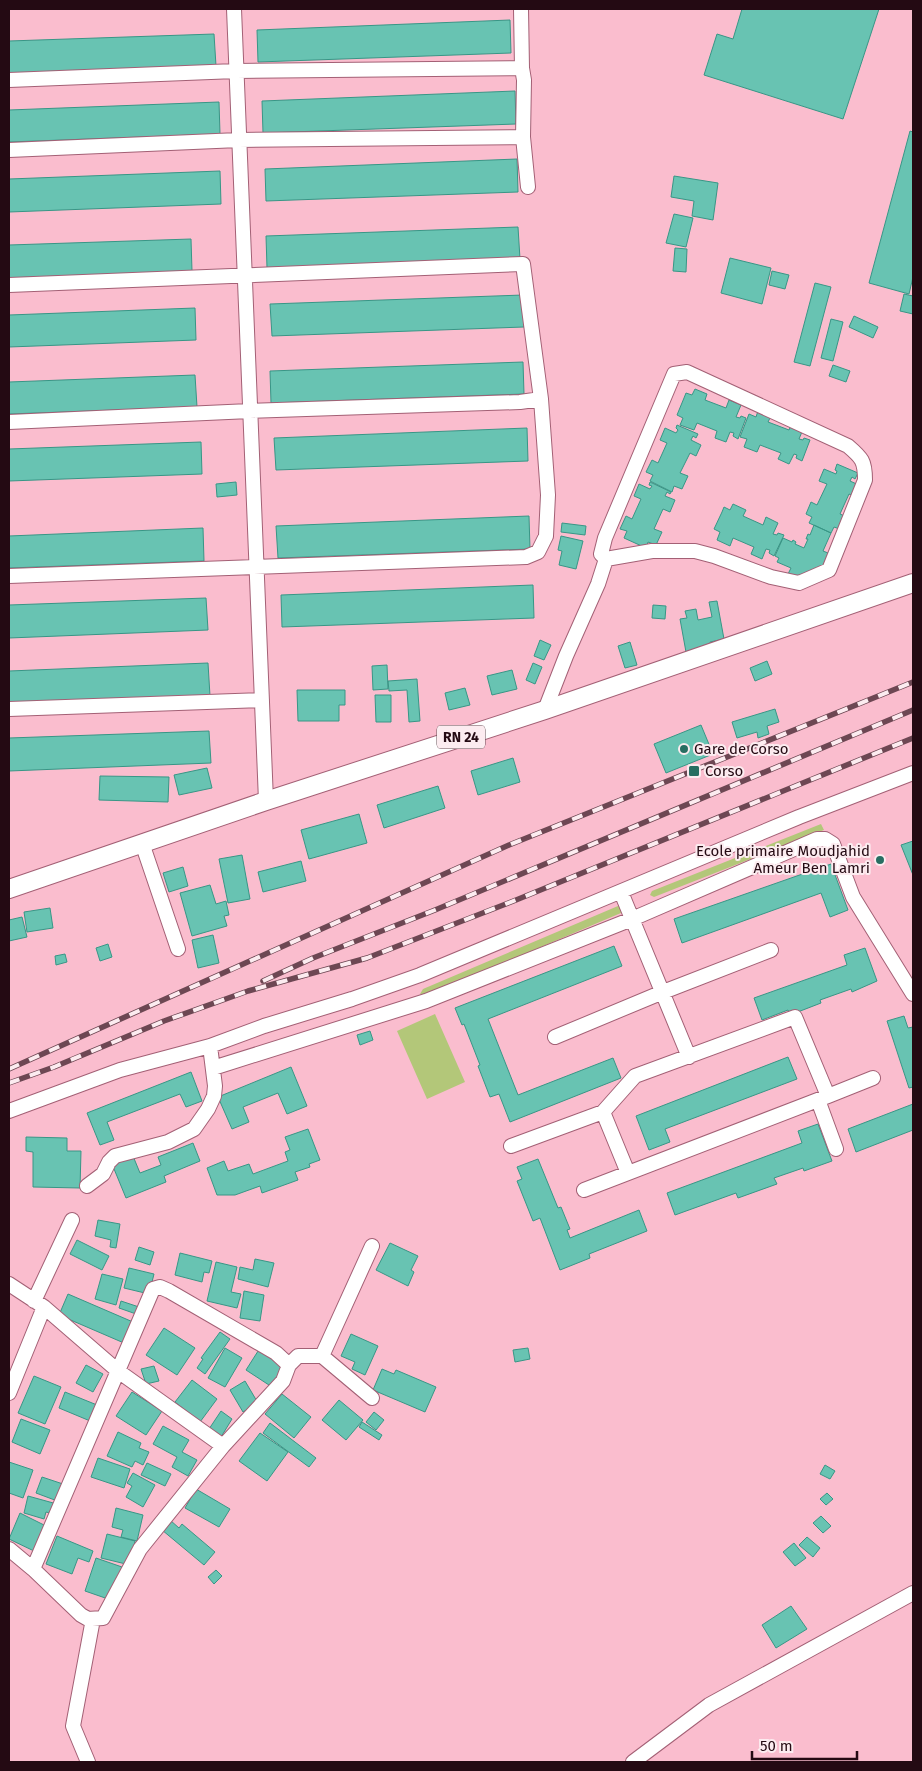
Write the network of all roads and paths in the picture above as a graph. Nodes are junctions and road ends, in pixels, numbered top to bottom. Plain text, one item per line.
1 (234, 9) edge
2 (521, 9) edge
3 (522, 68) junction
4 (236, 71) junction
5 (9, 80) edge
6 (523, 137) junction
7 (239, 140) junction
8 (9, 150) edge
9 (528, 187) dead end
10 (245, 275) junction
11 (9, 285) edge
12 (541, 399) junction
13 (250, 411) junction
14 (9, 422) edge
15 (606, 559) junction
16 (257, 566) junction
17 (9, 576) edge
18 (913, 583) edge
19 (262, 700) junction
20 (9, 709) edge
21 (546, 710) junction
22 (913, 773) edge
23 (266, 801) junction
24 (142, 843) junction
25 (9, 889) edge
26 (621, 892) junction
27 (632, 919) junction
28 (178, 948) dead end
29 (771, 950) dead end
30 (663, 992) junction
31 (913, 994) edge
32 (555, 1037) dead end
33 (210, 1046) junction
34 (689, 1057) junction
35 (213, 1068) junction
36 (873, 1078) dead end
37 (823, 1098) junction
38 (9, 1111) edge
39 (603, 1112) junction
40 (511, 1146) dead end
41 (836, 1149) dead end
42 (628, 1173) junction
43 (87, 1186) dead end
44 (584, 1190) dead end
45 (72, 1220) dead end
46 (372, 1246) dead end
47 (9, 1284) edge
48 (39, 1304) junction
49 (322, 1356) junction
50 (289, 1365) junction
51 (118, 1371) junction
52 (9, 1393) edge
53 (372, 1398) dead end
54 (223, 1446) junction
55 (9, 1549) edge
56 (33, 1569) junction
57 (913, 1593) edge
58 (93, 1619) junction
59 (88, 1762) edge
60 (633, 1762) edge

1 - 4 street
2 - 3 street
3 - 4 street
3 - 6 street
4 - 5 street
4 - 7 street
6 - 7 street
6 - 9 street
7 - 8 street
7 - 10 street
10 - 11 street
10 - 12 street
10 - 13 street
12 - 13 street
12 - 16 street
13 - 14 street
13 - 16 street
15 - 15 street
15 - 21 street
16 - 17 street
16 - 19 street
18 - 21 main road, RN 24
19 - 20 street
19 - 23 street
21 - 23 main road, RN 24
22 - 26 street
23 - 24 main road, RN 24
24 - 25 main road, RN 24
24 - 28 street
26 - 27 street
26 - 33 street
27 - 30 street
27 - 31 street
27 - 35 street
29 - 30 street
30 - 32 street
30 - 34 street
33 - 35 street
33 - 38 street
34 - 37 street
34 - 39 street
35 - 43 street
36 - 37 street
37 - 41 street
37 - 42 street
39 - 40 street
39 - 42 street
42 - 44 street
45 - 48 street
46 - 49 street
47 - 48 street
48 - 51 street
48 - 52 street
49 - 50 street
49 - 53 street
50 - 51 street
50 - 54 street
51 - 54 street
51 - 56 street
54 - 58 street
55 - 56 street
56 - 58 street
57 - 60 street
58 - 59 street

